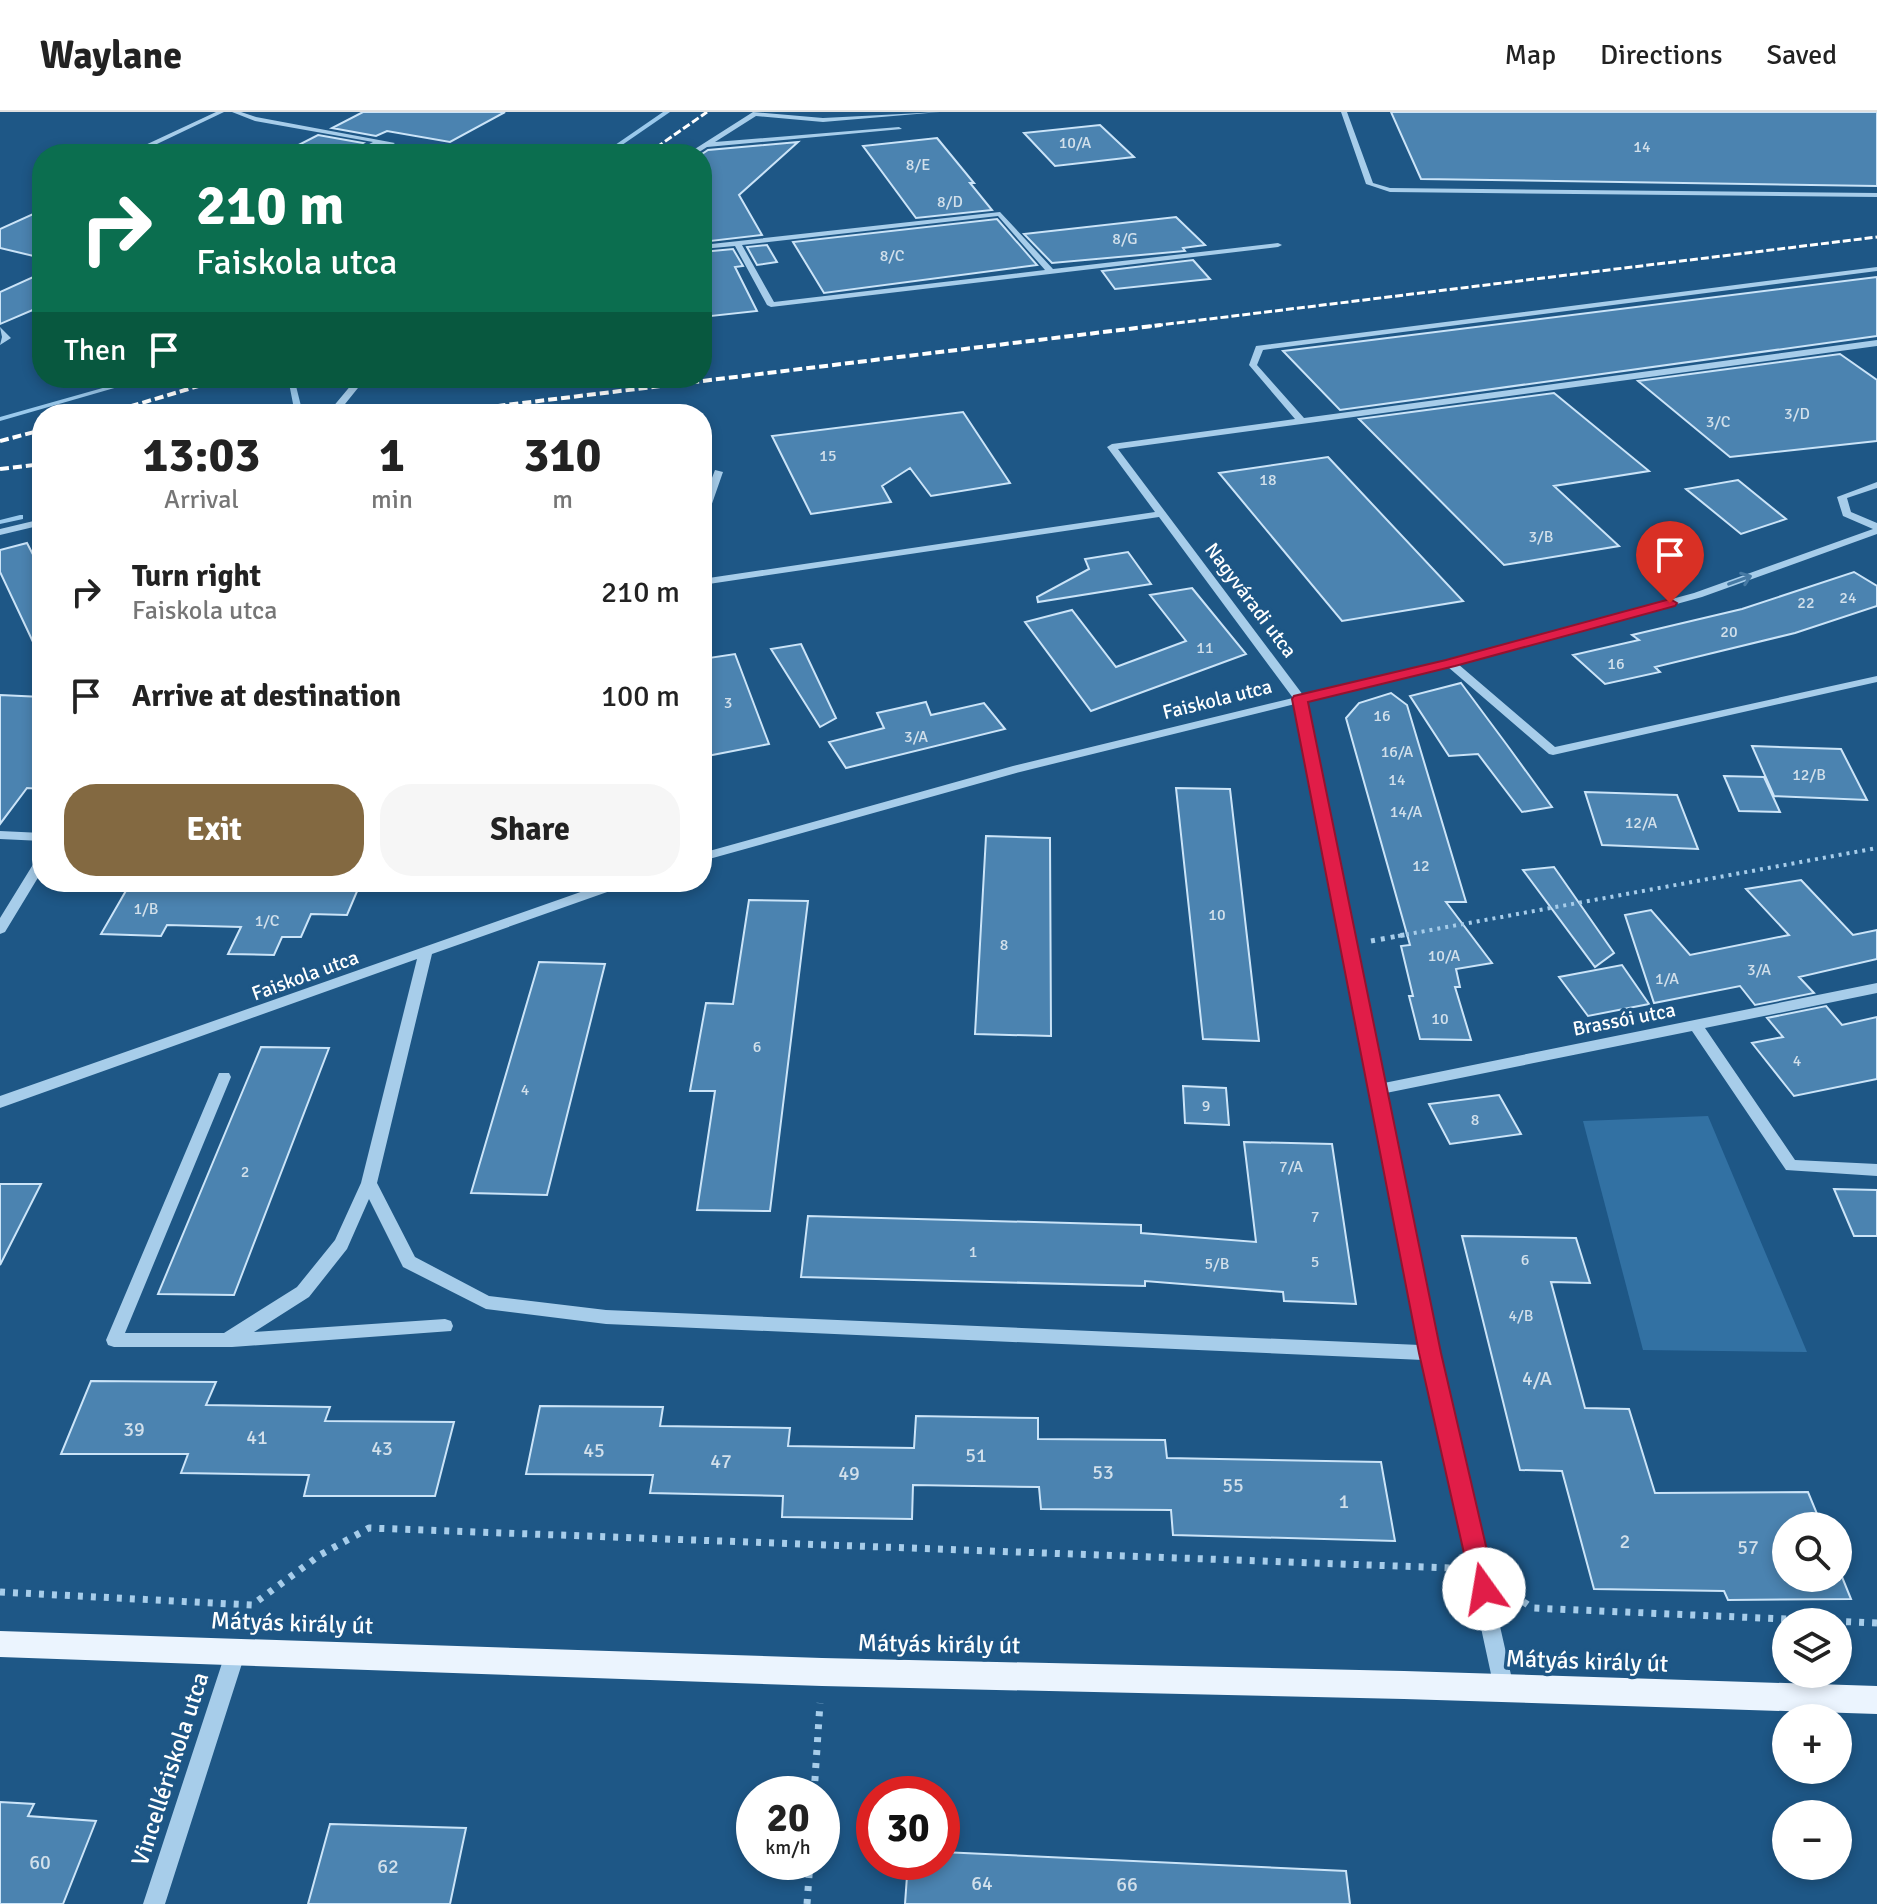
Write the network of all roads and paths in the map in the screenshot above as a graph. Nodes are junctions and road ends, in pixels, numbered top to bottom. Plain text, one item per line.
1 (221, 112) edge
2 (235, 112) edge
3 (937, 112) edge
4 (1344, 112) edge
5 (756, 113) edge
6 (899, 129) dead end
7 (380, 141) junction
8 (392, 143) dead end
9 (152, 144) edge
10 (374, 144) edge
11 (708, 144) edge
12 (712, 145) edge
13 (1877, 195) edge
14 (737, 243) junction
15 (1278, 245) dead end
16 (712, 246) edge
17 (1877, 269) edge
18 (1050, 271) junction
19 (0, 330) edge
20 (0, 342) edge
21 (1877, 343) edge
22 (354, 388) edge
23 (340, 404) edge
24 (1301, 421) junction
25 (718, 472) dead end
26 (1877, 485) edge
27 (712, 489) edge
28 (1161, 514) junction
29 (32, 524) edge
30 (1877, 529) edge
31 (0, 532) edge
32 (712, 581) edge
33 (1450, 663) junction
34 (1877, 679) edge
35 (1300, 699) junction
36 (0, 835) edge
37 (32, 837) edge
38 (1877, 848) edge
39 (712, 854) edge
40 (32, 877) edge
41 (594, 892) edge
42 (0, 929) edge
43 (1346, 945) junction
44 (426, 952) junction
45 (1877, 988) edge
46 (1696, 1025) junction
47 (224, 1077) dead end
48 (1379, 1089) junction
49 (0, 1102) edge
50 (1877, 1170) edge
51 (369, 1183) junction
52 (445, 1326) dead end
53 (227, 1340) junction
54 (1430, 1353) junction
55 (1480, 1570) junction
56 (0, 1592) edge
57 (1877, 1623) edge
58 (0, 1644) edge
59 (236, 1651) junction
60 (822, 1672) junction
61 (1504, 1688) junction
62 (1877, 1700) edge
63 (815, 1776) edge
64 (809, 1880) edge
65 (154, 1904) edge
66 (807, 1904) edge

1 - 9 street
2 - 7 street
3 - 5 street
4 - 13 street
5 - 11 street
6 - 12 street
7 - 8 street
7 - 10 street
14 - 16 street
14 - 18 street
14 - 18 street
15 - 18 street
17 - 24 street
19 - 20 street
21 - 24 street
22 - 23 street
24 - 28 street, Nagyváradi utca
25 - 27 street
26 - 30 street
28 - 32 street
28 - 35 street, Nagyváradi utca
29 - 31 street
33 -> 30 street, Faiskola utca
33 - 34 street
33 - 35 street, Faiskola utca
35 - 39 street, Faiskola utca
35 - 43 street, Nagyváradi utca
36 - 37 street
38 - 43 path
40 - 42 street
41 - 44 street, Faiskola utca
43 - 48 street, Nagyváradi utca
44 - 49 street, Faiskola utca
44 - 51 street
45 - 46 street, Brassói utca
46 - 48 street, Brassói utca
46 - 50 street
47 - 53 street
48 - 54 street, Nagyváradi utca
51 - 53 street
51 - 54 street
52 - 53 street
54 - 55 street, Nagyváradi utca
55 - 56 path
55 - 57 path
55 - 61 street, Nagyváradi utca
58 - 59 main road, Mátyás király út
59 - 60 main road, Mátyás király út
59 - 65 street, Vincellériskola utca
60 - 61 main road, Mátyás király út
60 - 63 path
61 - 62 main road, Mátyás király út
64 - 66 path

